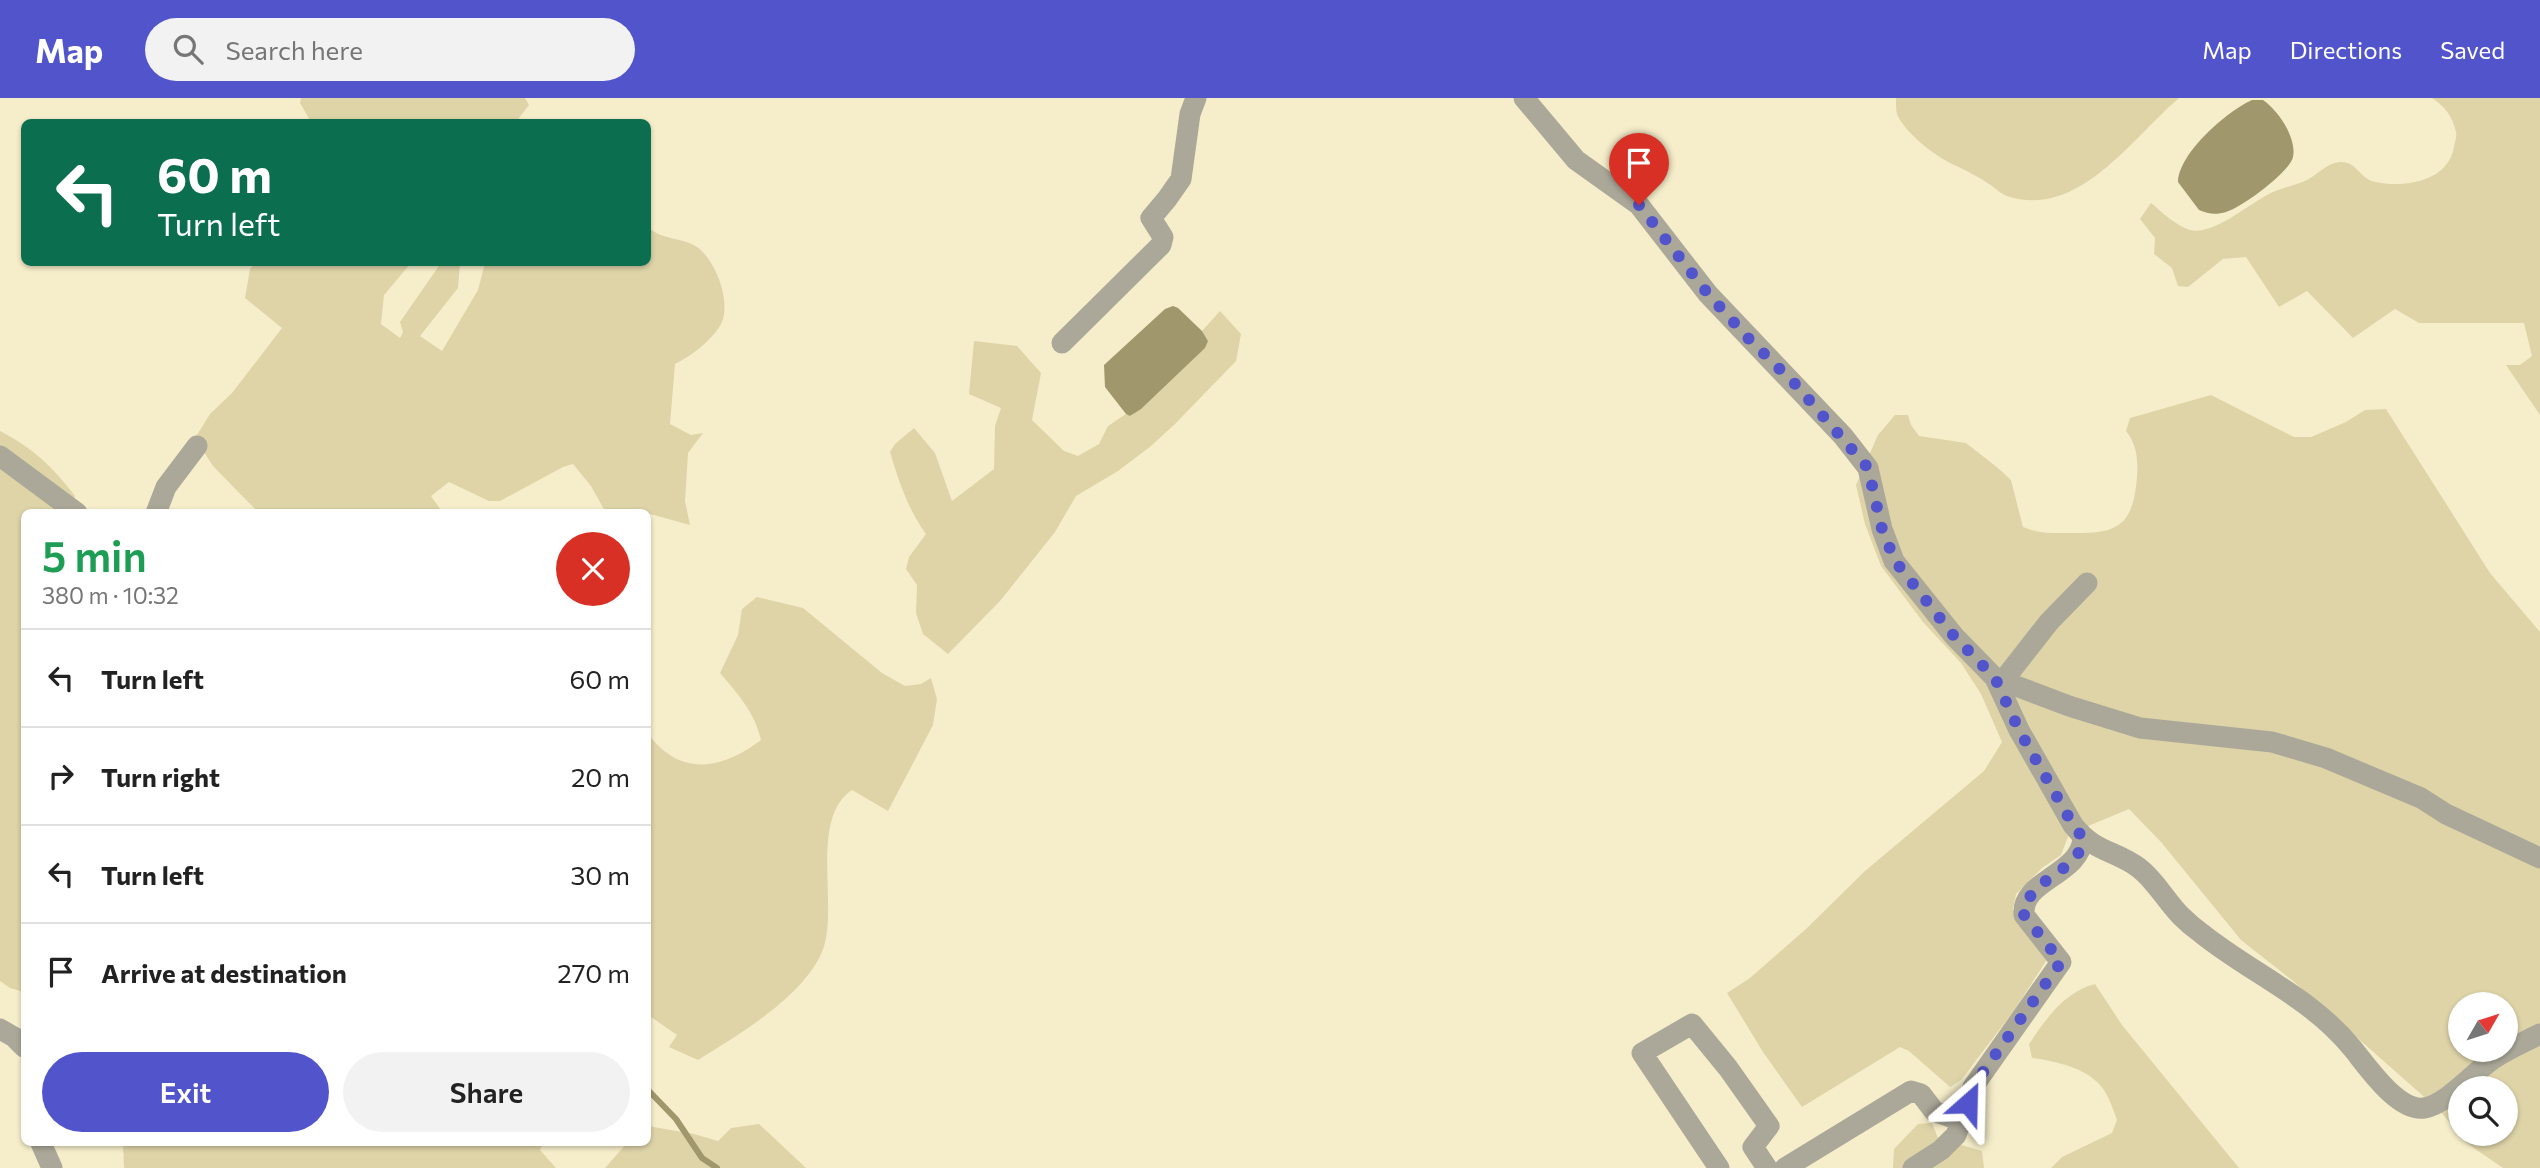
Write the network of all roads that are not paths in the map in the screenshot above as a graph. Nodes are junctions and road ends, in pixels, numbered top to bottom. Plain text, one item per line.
1 (1196, 98) edge
2 (1524, 98) edge
3 (1062, 343) dead end
4 (197, 446) dead end
5 (0, 456) edge
6 (72, 509) edge
7 (158, 509) edge
8 (2087, 583) dead end
9 (1999, 680) junction
10 (2083, 838) junction
11 (2540, 859) edge
12 (0, 1029) edge
13 (2540, 1034) edge
14 (21, 1044) edge
15 (1962, 1121) junction
16 (42, 1146) edge
17 (51, 1168) edge
18 (1720, 1168) edge
19 (1767, 1168) edge
20 (1785, 1168) edge
21 (1913, 1168) edge

1 - 3 street
2 - 9 street
4 - 7 street
5 - 6 street
8 - 9 street
9 - 10 street
9 - 11 street
10 - 13 street
10 - 15 street
12 - 14 street
15 - 20 street
15 - 21 street
16 - 17 street
18 - 19 street

